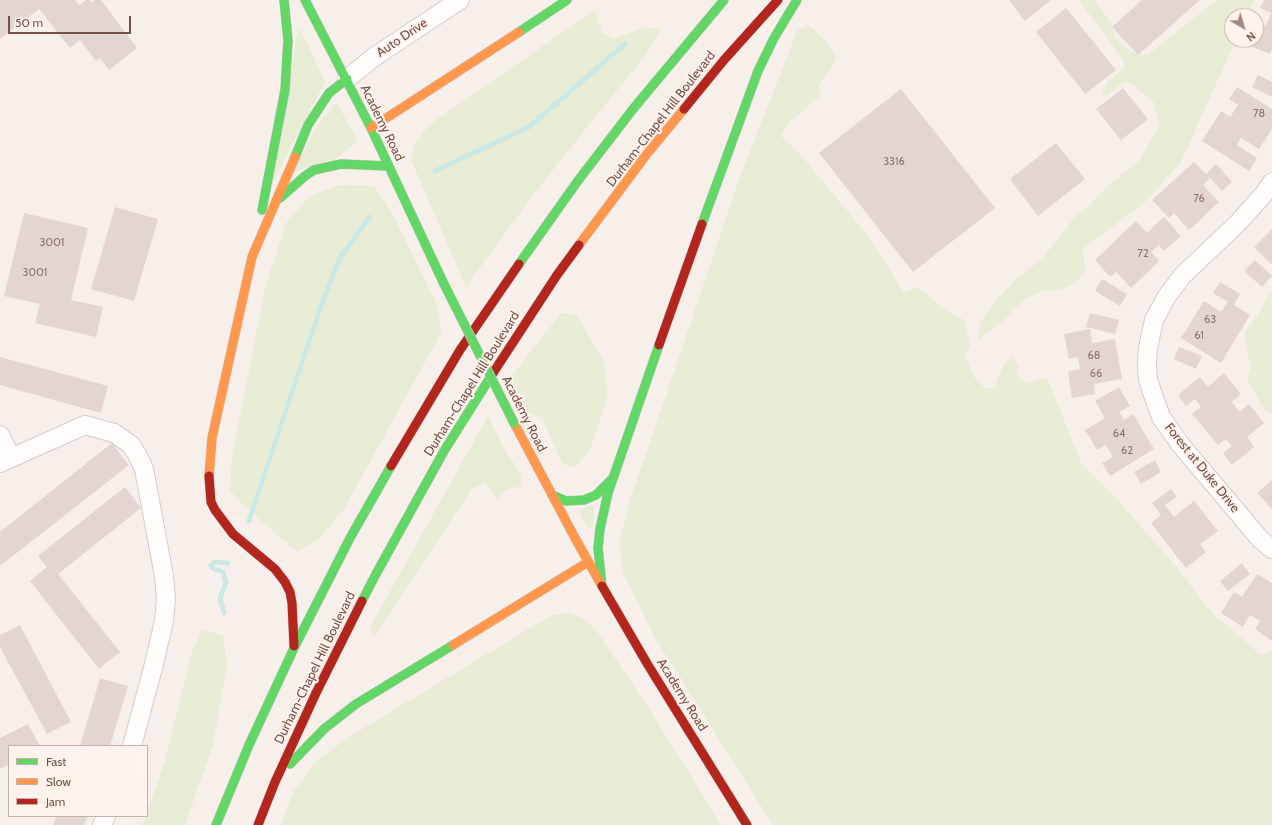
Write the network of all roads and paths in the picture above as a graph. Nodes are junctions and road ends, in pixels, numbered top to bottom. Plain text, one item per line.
1 (284, 0) edge
2 (305, 0) edge
3 (460, 0) edge
4 (567, 0) edge
5 (724, 0) edge
6 (778, 0) edge
7 (797, 0) edge
8 (347, 79) junction
9 (371, 128) junction
10 (388, 166) junction
11 (1272, 182) edge
12 (275, 203) junction
13 (252, 257) junction
14 (0, 435) edge
15 (6, 461) edge
16 (613, 477) junction
17 (552, 495) junction
18 (1272, 549) edge
19 (588, 562) junction
20 (602, 586) junction
21 (294, 648) junction
22 (132, 745) edge
23 (276, 782) junction
24 (216, 825) edge
25 (258, 825) edge
26 (746, 825) edge

1 - 13 main road
2 - 8 main road, Academy Road
3 - 8 street, Auto Drive
4 - 9 main road
5 - 21 main road, Durham-Chapel Hill Boulevard
6 - 23 main road, Durham-Chapel Hill Boulevard
7 - 16 main road
8 - 9 main road, Academy Road
8 - 12 main road
9 - 10 main road, Academy Road
10 - 12 main road
10 - 17 main road, Academy Road, bridge
11 - 18 street, Forest at Duke Drive
12 - 13 main road
13 - 21 main road
14 - 15 street
15 - 22 street
16 - 17 main road
16 - 20 main road
17 - 19 main road, Academy Road
19 - 20 main road, Academy Road
19 - 23 main road
20 - 26 main road, Academy Road
21 - 24 main road, Durham-Chapel Hill Boulevard
23 - 25 main road, Durham-Chapel Hill Boulevard

